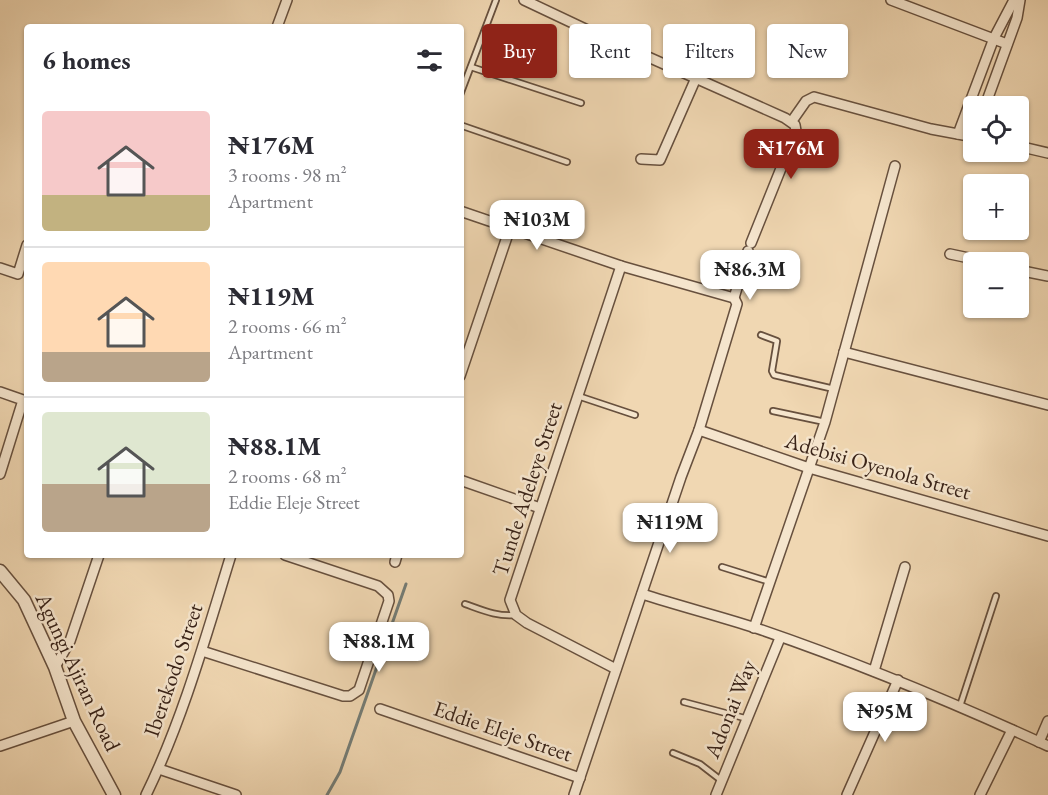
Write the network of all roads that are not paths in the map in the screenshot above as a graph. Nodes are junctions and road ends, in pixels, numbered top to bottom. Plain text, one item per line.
1 (287, 0) edge
2 (496, 0) edge
3 (524, 0) edge
4 (891, 0) edge
5 (1014, 0) edge
6 (1020, 0) edge
7 (278, 24) edge
8 (575, 24) edge
9 (994, 38) junction
10 (1007, 44) junction
11 (471, 67) junction
12 (696, 78) joint
13 (464, 85) edge
14 (989, 96) edge
15 (581, 103) dead end
16 (792, 121) junction
17 (464, 126) edge
18 (958, 134) junction
19 (963, 135) edge
20 (1029, 149) edge
21 (1048, 153) edge
22 (641, 159) dead end
23 (567, 162) dead end
24 (895, 166) dead end
25 (464, 213) edge
26 (510, 228) junction
27 (950, 254) dead end
28 (963, 257) edge
29 (621, 266) junction
30 (0, 268) edge
31 (1029, 272) edge
32 (22, 276) edge
33 (1048, 276) edge
34 (734, 298) junction
35 (761, 335) dead end
36 (844, 352) junction
37 (464, 364) edge
38 (834, 389) junction
39 (0, 392) edge
40 (578, 396) junction
41 (1048, 405) edge
42 (773, 411) dead end
43 (635, 415) dead end
44 (825, 422) junction
45 (699, 430) junction
46 (809, 468) junction
47 (0, 474) edge
48 (464, 481) edge
49 (540, 508) junction
50 (1048, 536) edge
51 (98, 558) edge
52 (230, 558) edge
53 (294, 558) edge
54 (722, 567) dead end
55 (905, 567) dead end
56 (0, 570) edge
57 (770, 582) junction
58 (642, 594) junction
59 (996, 596) dead end
60 (465, 604) dead end
61 (516, 615) junction
62 (754, 628) junction
63 (780, 638) junction
64 (202, 651) junction
65 (55, 667) junction
66 (616, 669) junction
67 (874, 671) junction
68 (898, 680) junction
69 (684, 702) dead end
70 (960, 706) junction
71 (380, 709) dead end
72 (748, 719) junction
73 (74, 721) junction
74 (1048, 721) edge
75 (1012, 730) junction
76 (1039, 742) junction
77 (1048, 746) edge
78 (0, 747) edge
79 (673, 753) dead end
80 (159, 769) junction
81 (580, 778) junction
82 (722, 781) junction
83 (114, 795) edge
84 (146, 795) edge
85 (236, 795) edge
86 (574, 795) edge
87 (716, 795) edge
88 (847, 795) edge
89 (980, 795) edge

1 - 7 street
2 - 11 lane
3 - 8 street
4 - 9 street
5 - 9 street
6 - 10 street
9 - 10 street
9 - 18 street
10 - 14 street
11 - 13 lane
11 - 15 lane
12 - 16 street
12 - 22 street
16 - 18 street
16 - 34 street
17 - 23 lane
18 - 19 street
20 - 21 street
24 - 36 street
25 - 26 street
26 - 29 street
26 - 37 street
27 - 28 street
29 - 34 street
29 - 40 street, Tunde Adeleye Street
30 - 32 street
31 - 33 street
34 - 45 street
35 - 38 lane
36 - 38 street
36 - 41 street
38 - 44 street
39 - 47 street
40 - 43 lane
40 - 49 street, Tunde Adeleye Street
42 - 44 lane
44 - 46 street
45 - 46 street, Adebisi Oyenola Street
45 - 58 street
46 - 50 street, Adebisi Oyenola Street
46 - 57 street
48 - 49 street
49 - 61 street, Tunde Adeleye Street
51 - 65 street
52 - 64 street, Iberekodo Street
53 - 64 street
54 - 57 lane
55 - 67 street
56 - 65 street, Agungi Ajiran Road
57 - 62 street
58 - 62 street
58 - 66 street
59 - 70 lane
60 - 61 lane
61 - 66 street
62 - 63 street
63 - 67 street
63 - 72 street, Adonai Way
64 - 80 street, Iberekodo Street
65 - 73 street, Agungi Ajiran Road
66 - 81 street
67 - 68 street
68 - 70 street
68 - 88 street
69 - 72 lane
70 - 75 street
71 - 81 street, Eddie Eleje Street
72 - 82 street, Adonai Way
73 - 78 street
73 - 83 street, Agungi Ajiran Road
74 - 76 street
75 - 76 street
75 - 89 street
76 - 77 street
79 - 82 lane
80 - 84 street, Iberekodo Street
80 - 85 street
81 - 86 street
82 - 87 street, Adonai Way

